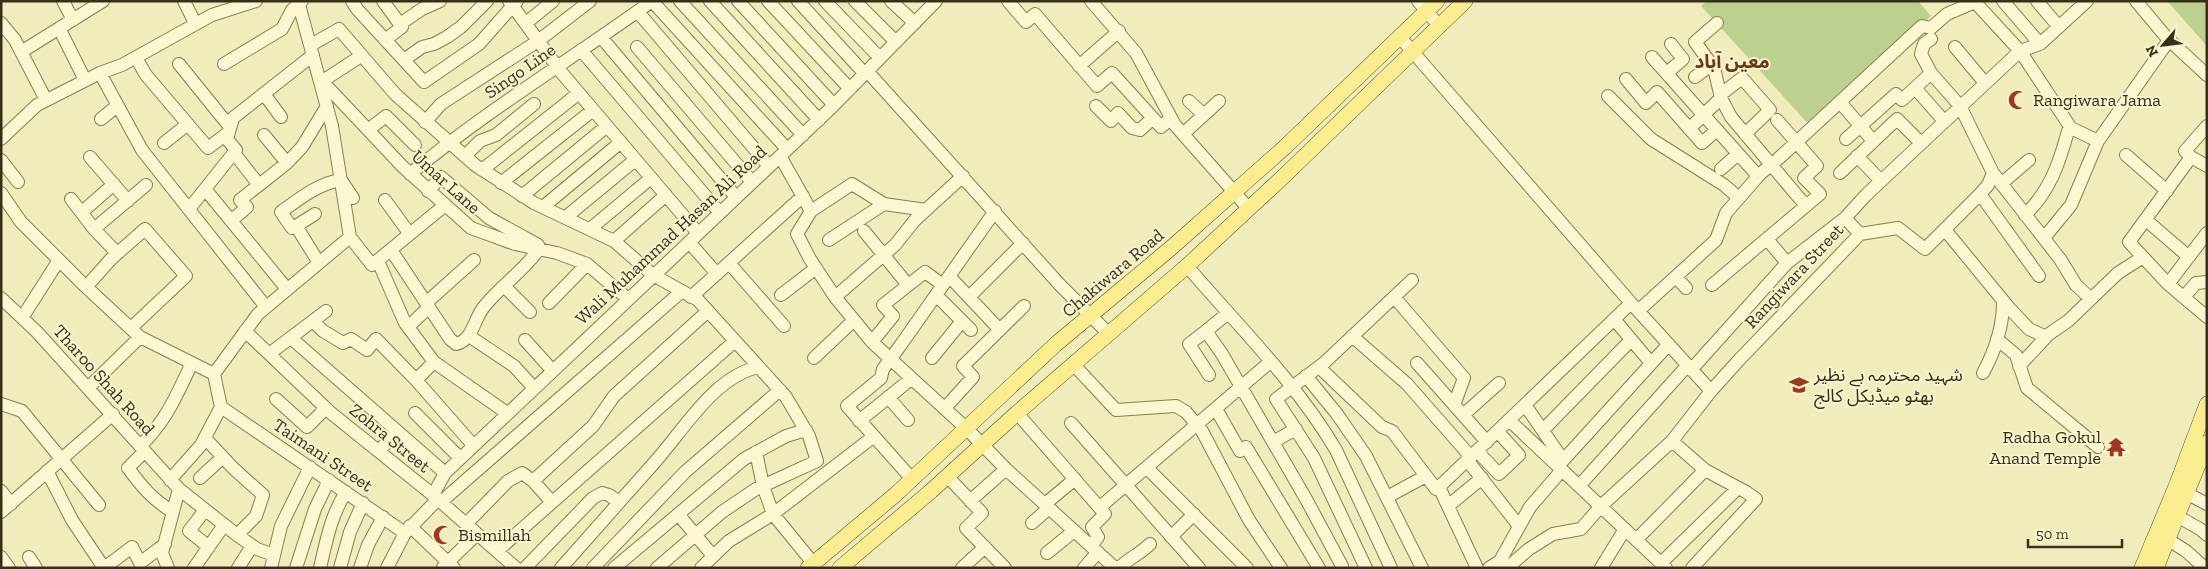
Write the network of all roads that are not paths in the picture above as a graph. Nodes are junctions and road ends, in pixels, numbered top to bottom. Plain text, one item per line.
1 (63, 1) edge
2 (103, 1) edge
3 (184, 1) edge
4 (256, 1) edge
5 (352, 1) edge
6 (383, 1) edge
7 (440, 1) edge
8 (487, 1) edge
9 (553, 1) edge
10 (590, 1) edge
11 (652, 1) edge
12 (680, 1) edge
13 (710, 1) edge
14 (738, 1) edge
15 (768, 1) edge
16 (798, 1) edge
17 (825, 1) edge
18 (855, 1) edge
19 (891, 1) edge
20 (1008, 1) edge
21 (1092, 1) edge
22 (1465, 1) edge
23 (2037, 1) edge
24 (2087, 1) edge
25 (2136, 1) edge
26 (300, 2) edge
27 (1974, 2) edge
28 (2003, 2) edge
29 (513, 3) edge
30 (233, 4) edge
31 (928, 4) edge
32 (1427, 5) edge
33 (638, 12) junction
34 (1987, 16) junction
35 (73, 20) junction
36 (1, 23) edge
37 (526, 23) junction
38 (915, 23) junction
39 (1717, 23) dead end
40 (195, 24) junction
41 (400, 24) junction
42 (1440, 27) junction
43 (2059, 27) junction
44 (59, 28) junction
45 (1119, 31) junction
46 (1399, 36) junction
47 (601, 37) junction
48 (1931, 38) dead end
49 (385, 40) junction
50 (2169, 40) junction
51 (538, 41) junction
52 (896, 42) junction
53 (1671, 44) dead end
54 (2040, 44) junction
55 (637, 47) dead end
56 (1955, 47) dead end
57 (312, 50) junction
58 (581, 50) junction
59 (2020, 51) junction
60 (21, 52) junction
61 (1412, 53) junction
62 (361, 56) junction
63 (1652, 57) dead end
64 (136, 58) junction
65 (880, 58) junction
66 (404, 60) junction
67 (179, 64) dead end
68 (224, 64) dead end
69 (1711, 64) junction
70 (557, 66) junction
71 (1079, 66) junction
72 (100, 73) junction
73 (866, 73) junction
74 (1667, 73) junction
75 (1931, 73) junction
76 (2207, 75) edge
77 (1695, 77) dead end
78 (1626, 79) dead end
79 (85, 80) junction
80 (321, 80) junction
81 (1985, 83) junction
82 (1915, 88) junction
83 (850, 89) junction
84 (579, 93) junction
85 (264, 94) junction
86 (1608, 96) dead end
87 (1720, 96) junction
88 (46, 100) junction
89 (1189, 101) dead end
90 (1220, 101) dead end
91 (1840, 102) junction
92 (534, 104) dead end
93 (834, 105) junction
94 (117, 106) junction
95 (327, 106) junction
96 (1096, 106) dead end
97 (1960, 106) junction
98 (593, 110) junction
99 (1204, 115) junction
100 (1704, 115) junction
101 (281, 117) dead end
102 (1153, 118) junction
103 (1170, 118) junction
104 (101, 120) dead end
105 (818, 120) junction
106 (1777, 120) dead end
107 (1944, 121) junction
108 (425, 122) junction
109 (188, 124) junction
110 (607, 126) junction
111 (1860, 126) junction
112 (2207, 126) edge
113 (504, 128) junction
114 (2071, 128) junction
115 (229, 129) junction
116 (1689, 129) junction
117 (368, 130) junction
118 (1717, 130) junction
119 (803, 134) junction
120 (1183, 134) junction
121 (1744, 134) junction
122 (264, 135) dead end
123 (1, 139) edge
124 (1846, 140) dead end
125 (1873, 141) junction
126 (2098, 141) junction
127 (621, 142) junction
128 (164, 143) dead end
129 (449, 143) junction
130 (516, 143) junction
131 (1796, 143) junction
132 (1921, 143) junction
133 (415, 145) dead end
134 (784, 152) junction
135 (234, 153) junction
136 (1738, 154) junction
137 (2126, 155) dead end
138 (464, 156) junction
139 (1857, 156) junction
140 (90, 157) dead end
141 (2191, 157) junction
142 (1, 160) edge
143 (635, 160) junction
144 (2029, 160) dead end
145 (287, 163) junction
146 (769, 166) junction
147 (1770, 166) junction
148 (2207, 166) edge
149 (1721, 169) dead end
150 (482, 170) junction
151 (1840, 173) dead end
152 (1992, 173) junction
153 (410, 174) junction
154 (963, 176) junction
155 (1758, 176) junction
156 (651, 178) junction
157 (341, 180) junction
158 (1881, 181) junction
159 (18, 182) dead end
160 (752, 182) junction
161 (501, 183) junction
162 (114, 184) junction
163 (2001, 184) junction
164 (146, 185) dead end
165 (259, 186) junction
166 (205, 189) junction
167 (428, 191) junction
168 (2167, 191) junction
169 (310, 192) junction
170 (1234, 193) junction
171 (1, 194) edge
172 (1980, 194) junction
173 (522, 196) junction
174 (666, 196) junction
175 (803, 196) junction
176 (353, 198) dead end
177 (736, 198) junction
178 (1739, 198) junction
179 (72, 199) dead end
180 (385, 200) dead end
181 (128, 201) junction
182 (884, 204) junction
183 (444, 206) junction
184 (1806, 206) junction
185 (543, 207) junction
186 (188, 209) junction
187 (1249, 209) junction
188 (926, 210) junction
189 (812, 211) junction
190 (995, 211) junction
191 (82, 212) junction
192 (720, 212) junction
193 (2025, 215) junction
194 (566, 217) junction
195 (1845, 218) junction
196 (2146, 220) junction
197 (231, 221) junction
198 (296, 226) junction
199 (590, 229) junction
200 (94, 230) junction
201 (1946, 230) junction
202 (864, 231) dead end
203 (409, 233) junction
204 (1860, 234) junction
205 (2207, 234) edge
206 (350, 237) junction
207 (693, 238) junction
208 (2044, 238) junction
209 (1767, 239) junction
210 (829, 240) dead end
211 (614, 241) junction
212 (1023, 243) junction
213 (391, 250) junction
214 (545, 251) junction
215 (117, 254) junction
216 (883, 256) junction
217 (2143, 257) junction
218 (2189, 257) junction
219 (59, 260) junction
220 (474, 260) dead end
221 (378, 261) junction
222 (319, 263) junction
223 (729, 263) junction
224 (1787, 263) junction
225 (587, 264) junction
226 (1187, 266) junction
227 (816, 268) junction
228 (717, 274) junction
229 (653, 275) junction
230 (1676, 276) junction
231 (2039, 276) dead end
232 (1412, 280) dead end
233 (2207, 282) edge
234 (2168, 284) junction
235 (908, 285) junction
236 (943, 285) junction
237 (504, 286) junction
238 (1712, 286) dead end
239 (86, 287) junction
240 (1686, 288) dead end
241 (287, 289) junction
242 (686, 295) junction
243 (781, 295) dead end
244 (835, 297) junction
245 (969, 297) junction
246 (1394, 297) junction
247 (2184, 297) junction
248 (1, 298) edge
249 (628, 299) junction
250 (2091, 299) junction
251 (2004, 302) junction
252 (549, 303) dead end
253 (428, 305) junction
254 (1024, 306) dead end
255 (266, 307) junction
256 (1635, 307) junction
257 (326, 311) dead end
258 (708, 311) junction
259 (530, 312) dead end
260 (1227, 314) junction
261 (1091, 316) junction
262 (2207, 317) edge
263 (22, 318) junction
264 (1614, 319) junction
265 (314, 321) junction
266 (853, 321) junction
267 (784, 326) dead end
268 (408, 327) junction
269 (131, 328) junction
270 (999, 328) junction
271 (245, 331) junction
272 (1206, 331) junction
273 (1109, 334) junction
274 (469, 336) junction
275 (1352, 336) junction
276 (140, 337) junction
277 (2046, 337) junction
278 (291, 338) junction
279 (1997, 339) junction
280 (525, 340) dead end
281 (1631, 340) junction
282 (735, 341) junction
283 (872, 342) junction
284 (1668, 344) junction
285 (269, 354) junction
286 (814, 358) dead end
287 (932, 358) dead end
288 (889, 359) junction
289 (434, 362) junction
290 (1270, 362) junction
291 (192, 363) junction
292 (1417, 363) dead end
293 (1651, 363) junction
294 (1074, 365) junction
295 (2019, 366) junction
296 (759, 367) junction
297 (1319, 367) junction
298 (1689, 368) junction
299 (552, 370) junction
300 (1984, 373) dead end
301 (214, 374) junction
302 (1209, 375) dead end
303 (1306, 376) junction
304 (911, 379) junction
305 (416, 380) junction
306 (1499, 383) dead end
307 (1242, 387) junction
308 (1291, 387) junction
309 (88, 388) junction
310 (534, 388) junction
311 (780, 390) junction
312 (1711, 391) junction
313 (888, 397) junction
314 (276, 399) dead end
315 (1, 404) edge
316 (2207, 404) edge
317 (1454, 405) junction
318 (1525, 405) junction
319 (222, 407) junction
320 (326, 408) junction
321 (944, 408) junction
322 (1216, 409) junction
323 (415, 413) dead end
324 (507, 413) junction
325 (1017, 413) junction
326 (113, 414) junction
327 (1463, 415) junction
328 (908, 420) dead end
329 (1510, 420) junction
330 (859, 421) junction
331 (1071, 423) dead end
332 (1197, 426) junction
333 (967, 429) junction
334 (1296, 429) junction
335 (806, 430) junction
336 (1543, 430) junction
337 (397, 431) junction
338 (1498, 432) junction
339 (873, 437) junction
340 (205, 438) junction
341 (1672, 441) junction
342 (1273, 442) junction
343 (1487, 442) junction
344 (2207, 444) edge
345 (473, 445) junction
346 (981, 445) junction
347 (2098, 447) dead end
348 (143, 449) junction
349 (379, 451) junction
350 (756, 452) junction
351 (1472, 456) junction
352 (223, 457) junction
353 (61, 458) junction
354 (460, 458) junction
355 (1561, 465) junction
356 (310, 467) junction
357 (2203, 467) edge
358 (1147, 468) junction
359 (1006, 469) junction
360 (1705, 470) junction
361 (47, 471) junction
362 (444, 473) junction
363 (947, 476) junction
364 (1426, 476) junction
365 (200, 478) dead end
366 (1482, 478) junction
367 (912, 479) junction
368 (1075, 479) junction
369 (329, 480) junction
370 (533, 481) junction
371 (174, 485) junction
372 (763, 486) junction
373 (1126, 486) junction
374 (1579, 486) junction
375 (1439, 487) junction
376 (1738, 488) junction
377 (1, 490) edge
378 (346, 492) junction
379 (2186, 493) junction
380 (1387, 497) junction
381 (437, 499) junction
382 (551, 501) junction
383 (970, 501) junction
384 (619, 502) junction
385 (363, 503) junction
386 (2207, 504) edge
387 (98, 505) dead end
388 (1047, 506) junction
389 (1448, 506) junction
390 (1601, 506) junction
391 (1100, 507) junction
392 (6, 508) edge
393 (205, 510) junction
394 (173, 512) junction
395 (678, 514) junction
396 (773, 514) junction
397 (1194, 514) junction
398 (2177, 516) junction
399 (383, 517) junction
400 (1032, 523) dead end
401 (466, 524) junction
402 (224, 525) junction
403 (1519, 526) junction
404 (408, 529) junction
405 (1625, 529) junction
406 (1074, 531) junction
407 (477, 534) junction
408 (237, 535) junction
409 (696, 535) junction
410 (2207, 535) edge
411 (1171, 537) junction
412 (2167, 539) junction
413 (1636, 540) junction
414 (165, 544) junction
415 (1150, 544) dead end
416 (252, 546) junction
417 (209, 547) junction
418 (985, 547) junction
419 (1094, 549) junction
420 (497, 551) junction
421 (1047, 554) dead end
422 (274, 555) junction
423 (713, 556) junction
424 (1, 557) edge
425 (29, 557) dead end
426 (810, 565) edge
427 (1191, 565) edge
428 (1663, 565) edge
429 (448, 566) edge
430 (1342, 566) dead end
431 (516, 567) edge
432 (9, 568) edge
433 (36, 568) edge
434 (104, 568) edge
435 (168, 568) edge
436 (194, 568) edge
437 (238, 568) edge
438 (271, 568) edge
439 (296, 568) edge
440 (320, 568) edge
441 (340, 568) edge
442 (360, 568) edge
443 (387, 568) edge
444 (561, 568) edge
445 (593, 568) edge
446 (614, 568) edge
447 (657, 568) edge
448 (701, 568) edge
449 (840, 568) edge
450 (962, 568) edge
451 (1005, 568) edge
452 (1084, 568) edge
453 (1117, 568) edge
454 (1247, 568) edge
455 (1281, 568) edge
456 (1319, 568) edge
457 (1366, 568) edge
458 (1390, 568) edge
459 (1422, 568) edge
460 (1478, 568) edge
461 (1490, 568) edge
462 (1507, 568) edge
463 (1601, 568) edge
464 (1692, 568) edge
465 (2142, 568) edge
466 (2156, 568) edge
467 (2204, 568) edge

1 - 35 street
2 - 35 street
3 - 40 street
4 - 30 street
5 - 49 street
6 - 41 street
7 - 41 street
8 - 66 street
9 - 37 street
10 - 51 street
11 - 33 street, Singo Line
11 - 134 street
12 - 119 street
13 - 105 street
14 - 93 street
15 - 83 street
16 - 73 street
17 - 65 street
18 - 52 street
19 - 38 street
20 - 71 street
21 - 45 street
22 - 42 main road
23 - 43 street
24 - 43 street, Rangiwara Street
25 - 50 street
26 - 57 street
26 - 68 street
27 - 34 street
27 - 91 street
28 - 34 street
28 - 54 street
29 - 37 street
29 - 66 street
30 - 40 street
31 - 38 street, Wali Muhammad Hasan Ali Road
32 - 42 street
32 - 46 main road, Chakiwara Road
33 - 47 street, Singo Line
33 - 146 street
34 - 59 street
35 - 44 street
36 - 60 street
37 - 51 street
38 - 52 street, Wali Muhammad Hasan Ali Road
39 - 69 street
40 - 64 street
41 - 49 street
42 - 61 main road
43 - 54 street, Rangiwara Street
44 - 60 street
44 - 79 street
45 - 71 street
45 - 103 street
46 - 61 street
46 - 170 main road, Chakiwara Road
47 - 58 street, Singo Line
47 - 177 street
48 - 75 street
49 - 66 street
50 - 76 street
50 - 126 street
51 - 70 street
51 - 108 street
52 - 65 street, Wali Muhammad Hasan Ali Road
53 - 74 street
54 - 59 street, Rangiwara Street
55 - 160 street
56 - 81 street
57 - 62 street
57 - 80 street
57 - 85 street
58 - 70 street, Singo Line
58 - 192 street
59 - 81 street, Rangiwara Street
59 - 114 street
60 - 88 street
61 - 187 main road
61 - 256 street
62 - 80 street
62 - 108 street
63 - 74 street
64 - 72 street
64 - 109 street
65 - 73 street, Wali Muhammad Hasan Ali Road
67 - 115 street
69 - 77 street
69 - 87 street
70 - 84 street
70 - 129 street, Singo Line
71 - 102 street
72 - 79 street
72 - 94 street
73 - 83 street, Wali Muhammad Hasan Ali Road
73 - 154 street
74 - 100 street
75 - 82 street
75 - 97 street
78 - 116 street
79 - 88 street
80 - 95 street
80 - 117 street, Umar Lane
81 - 97 street, Rangiwara Street
82 - 107 street
82 - 111 street
83 - 93 street, Wali Muhammad Hasan Ali Road
84 - 98 street
84 - 130 street
85 - 101 street
85 - 115 street
86 - 178 street
87 - 100 street
87 - 121 street
87 - 121 street
88 - 123 street
89 - 99 street
90 - 99 street
91 - 111 street
91 - 131 street
92 - 113 street
93 - 105 street, Wali Muhammad Hasan Ali Road
94 - 104 street
94 - 186 street
95 - 145 street
95 - 157 street
96 - 102 street
97 - 107 street, Rangiwara Street
97 - 152 street
98 - 110 street
98 - 161 street
99 - 120 street
100 - 116 street
100 - 118 street
102 - 103 street
103 - 120 street
105 - 119 street, Wali Muhammad Hasan Ali Road
106 - 131 street
107 - 132 street, Rangiwara Street
108 - 129 street
109 - 115 street
109 - 128 street
110 - 127 street
110 - 173 street
111 - 124 street
111 - 125 street
112 - 141 street
113 - 130 street
113 - 138 street
114 - 126 street
114 - 193 street
115 - 135 street
116 - 118 street
117 - 133 street
117 - 153 street, Umar Lane
118 - 136 street
119 - 134 street, Wali Muhammad Hasan Ali Road
120 - 170 street
121 - 147 street
122 - 145 street
125 - 132 street
125 - 139 street
126 - 208 street
127 - 143 street
127 - 185 street
129 - 138 street
129 - 153 street, Singo Line
130 - 150 street
131 - 147 street
131 - 184 street
132 - 158 street, Rangiwara Street
134 - 146 street, Wali Muhammad Hasan Ali Road
134 - 175 street
135 - 165 street
135 - 166 street
136 - 149 street
136 - 155 street
137 - 168 street
138 - 150 street
139 - 151 street
139 - 158 street
140 - 162 street
141 - 148 street
141 - 168 street
142 - 159 street
143 - 156 street
143 - 194 street
144 - 163 street
145 - 165 street
146 - 160 street, Wali Muhammad Hasan Ali Road
147 - 155 street
147 - 184 street
150 - 161 street
152 - 163 street
152 - 172 street
153 - 167 street, Umar Lane
154 - 188 street
154 - 190 street
155 - 178 street
156 - 174 street
156 - 199 street
157 - 169 street
157 - 176 street
157 - 206 street
158 - 195 street, Rangiwara Street
160 - 177 street, Wali Muhammad Hasan Ali Road
161 - 173 street
162 - 181 street
162 - 191 street
163 - 193 street
164 - 181 street
165 - 197 street
166 - 186 street
166 - 197 street
167 - 183 street, Umar Lane
167 - 214 street
168 - 196 street
169 - 198 street
169 - 198 street
170 - 187 street
170 - 261 main road, Chakiwara Road
171 - 219 street
172 - 201 street
172 - 231 street
173 - 185 street
174 - 207 street
174 - 211 street
175 - 189 street
175 - 223 street
177 - 192 street, Wali Muhammad Hasan Ali Road
178 - 230 street
179 - 191 street
180 - 203 street
181 - 200 street
182 - 188 street
182 - 189 street
182 - 210 street
183 - 203 street
183 - 214 street, Umar Lane
184 - 209 street
185 - 194 street
186 - 255 street
187 - 226 main road
188 - 216 street
189 - 227 street
190 - 212 street
190 - 236 street
191 - 200 street
192 - 207 street, Wali Muhammad Hasan Ali Road
193 - 208 street
194 - 199 street
195 - 204 street, Rangiwara Street
195 - 224 street
196 - 217 street
196 - 218 street
197 - 241 street
198 - 222 street
199 - 211 street
200 - 215 street
201 - 204 street
201 - 251 street
202 - 216 street
203 - 213 street
204 - 312 street, Rangiwara Street
205 - 218 street
206 - 221 street
206 - 222 street
207 - 228 street
207 - 229 street, Wali Muhammad Hasan Ali Road
208 - 250 street
209 - 224 street
209 - 238 street
211 - 229 street
212 - 245 street
212 - 261 street
213 - 221 street
213 - 253 street
214 - 225 street, Umar Lane
214 - 237 street
215 - 239 street
215 - 269 street
216 - 235 street
216 - 244 street
217 - 234 street
217 - 250 street
218 - 234 street
219 - 239 street
219 - 263 street
220 - 253 street
221 - 268 street
222 - 241 street
223 - 228 street
223 - 267 street
224 - 298 street
225 - 249 street, Umar Lane
225 - 252 street
226 - 260 street
226 - 273 main road
227 - 243 street
227 - 244 street
228 - 242 street
229 - 242 street
229 - 249 street, Wali Muhammad Hasan Ali Road
230 - 240 street
230 - 256 street
232 - 246 street
233 - 247 street
234 - 247 street
235 - 236 street
235 - 283 street
236 - 245 street
236 - 287 street
236 - 288 street
237 - 259 street
237 - 274 street
239 - 269 street
241 - 255 street
242 - 258 street
242 - 381 street
244 - 266 street
245 - 270 street
246 - 275 street
246 - 317 street
247 - 262 street
248 - 263 street, Tharoo Shah Road
249 - 299 street, Wali Muhammad Hasan Ali Road
250 - 277 street
251 - 277 street
251 - 279 street
253 - 268 street
253 - 274 street
254 - 270 street
255 - 271 street
256 - 264 street
256 - 284 street
257 - 265 street
258 - 282 street
258 - 370 street
260 - 272 street
260 - 290 street
261 - 273 street
261 - 333 main road, Chakiwara Road
263 - 309 street, Tharoo Shah Road
264 - 281 street
264 - 318 street
265 - 278 street
265 - 305 street
266 - 283 street
266 - 286 street
268 - 289 street
269 - 276 street
270 - 321 street
271 - 285 street, Zohra Street
271 - 301 street
272 - 302 street
272 - 307 street
273 - 294 main road
274 - 310 street
275 - 297 street
275 - 351 street
276 - 291 street
276 - 309 street
277 - 295 street
278 - 285 street
278 - 337 street
279 - 295 street
279 - 300 street
280 - 299 street
281 - 293 street
281 - 336 street
282 - 296 street
282 - 382 street
283 - 288 street
284 - 293 street
284 - 298 street
285 - 320 street, Zohra Street
288 - 304 street
288 - 330 street
289 - 305 street
289 - 324 street
290 - 307 street
290 - 308 street
291 - 301 street
291 - 348 street
292 - 317 street
293 - 355 street
294 - 325 main road
294 - 332 street
295 - 347 street
296 - 311 street
296 - 384 street
297 - 303 street
297 - 364 street
298 - 312 street
298 - 374 street
299 - 310 street, Wali Muhammad Hasan Ali Road
301 - 319 street
303 - 308 street
303 - 380 street
304 - 313 street
304 - 321 street
305 - 345 street
306 - 327 street
307 - 322 street
307 - 342 street
308 - 334 street
308 - 458 street
309 - 326 street, Tharoo Shah Road
310 - 324 street, Wali Muhammad Hasan Ali Road
311 - 335 street
311 - 445 street
312 - 341 street, Rangiwara Street
313 - 328 street
313 - 330 street
314 - 320 street
315 - 353 street
316 - 465 main road
317 - 327 street
318 - 329 street
318 - 336 street
319 - 340 street
319 - 356 street, Taimani Street
320 - 349 street, Zohra Street
321 - 333 street
322 - 332 street
322 - 456 street
323 - 354 street
324 - 345 street, Wali Muhammad Hasan Ali Road
325 - 346 main road
325 - 368 street
326 - 348 street, Tharoo Shah Road
326 - 353 street
327 - 343 street
329 - 338 street
329 - 355 street
330 - 339 street
331 - 373 street
332 - 358 street
332 - 455 street
333 - 346 street
333 - 367 main road, Chakiwara Road
334 - 342 street
334 - 457 street
335 - 350 street
335 - 372 street
336 - 355 street
337 - 349 street
337 - 362 street
338 - 343 street
338 - 351 street
339 - 367 street
339 - 396 street
340 - 352 street
340 - 371 street
341 - 360 street
341 - 390 street, Rangiwara Street
342 - 430 street
343 - 351 street
344 - 357 main road
345 - 354 street, Wali Muhammad Hasan Ali Road
346 - 359 street
346 - 363 main road
348 - 371 street, Tharoo Shah Road
348 - 394 street
349 - 381 street, Zohra Street
350 - 372 street
350 - 395 street
351 - 366 street
351 - 375 street
352 - 365 street
352 - 408 street
353 - 361 street
353 - 387 street
354 - 362 street, Wali Muhammad Hasan Ali Road
355 - 374 street
355 - 403 street
356 - 369 street, Taimani Street
356 - 422 street
357 - 379 main road
358 - 373 street
358 - 397 street
359 - 383 street
359 - 388 street
360 - 376 street
360 - 413 street
361 - 392 street
361 - 434 street
362 - 381 street, Wali Muhammad Hasan Ali Road
363 - 383 street
363 - 449 main road
364 - 375 street
364 - 380 street
366 - 389 street
366 - 403 street
367 - 426 main road, Chakiwara Road
368 - 388 street
368 - 391 street
369 - 378 street, Taimani Street
369 - 439 street
370 - 382 street
370 - 401 street
371 - 393 street, Tharoo Shah Road
371 - 394 street
372 - 396 street
372 - 409 street
373 - 391 street
373 - 411 street
374 - 390 street
375 - 389 street
376 - 428 street
376 - 464 street
377 - 392 street
378 - 385 street, Taimani Street
378 - 440 street
379 - 386 street
379 - 398 main road
380 - 459 street
381 - 401 street, Zohra Street
381 - 404 street
382 - 420 street
383 - 418 street
384 - 431 street
384 - 444 street
385 - 399 street, Taimani Street
385 - 441 street
388 - 400 street
388 - 406 street
389 - 460 street
390 - 405 street
390 - 462 street, Rangiwara Street
391 - 419 street
393 - 402 street, Tharoo Shah Road
393 - 417 street
394 - 414 street
395 - 409 street
395 - 446 street
396 - 423 street
396 - 426 street
397 - 411 street
397 - 454 street
398 - 410 street
398 - 412 main road
399 - 404 street, Taimani Street
399 - 442 street
401 - 407 street, Zohra Street
402 - 408 street, Tharoo Shah Road
402 - 417 street
403 - 461 street
404 - 429 street, Taimani Street
404 - 443 street
405 - 413 street
405 - 463 street
406 - 419 street
406 - 421 street
407 - 420 street, Zohra Street
407 - 429 street
408 - 416 street, Tharoo Shah Road
409 - 423 street
409 - 447 street
411 - 427 street
412 - 466 main road
412 - 467 street
413 - 428 street
414 - 434 street
414 - 435 street
415 - 453 street
416 - 422 street, Tharoo Shah Road
416 - 437 street
417 - 436 street
418 - 450 street
418 - 451 street
419 - 452 street
419 - 453 street
420 - 431 street, Zohra Street
422 - 438 street
423 - 448 street
424 - 432 street
425 - 433 street

